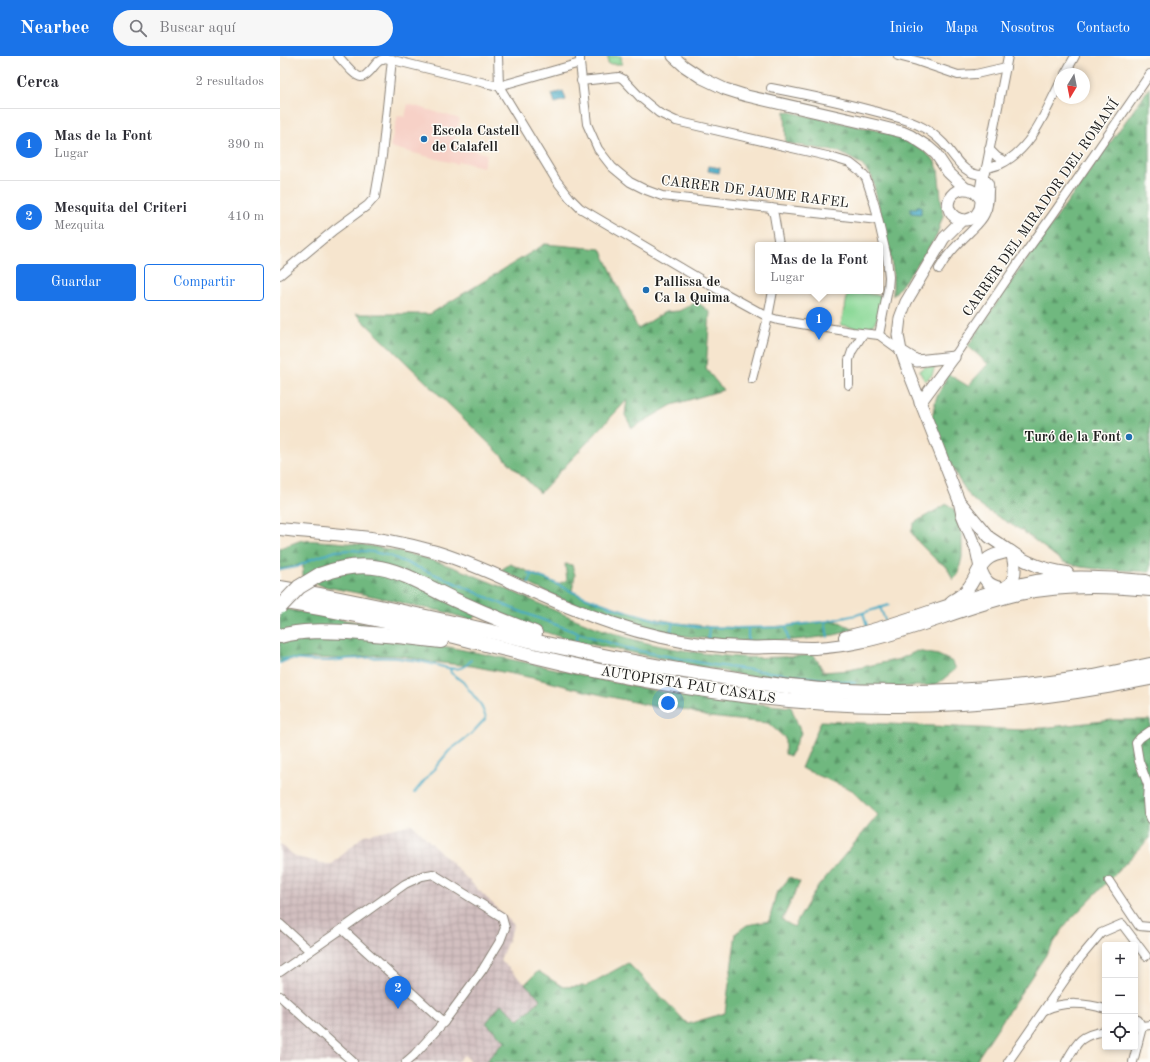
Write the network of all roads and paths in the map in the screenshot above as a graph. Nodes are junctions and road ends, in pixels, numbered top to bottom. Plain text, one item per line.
1 (338, 56) edge
2 (498, 56) edge
3 (673, 56) edge
4 (898, 56) edge
5 (1008, 56) edge
6 (1075, 56) edge
7 (392, 59) junction
8 (580, 59) edge
9 (1006, 67) junction
10 (1068, 68) edge
11 (1150, 74) edge
12 (581, 81) junction
13 (499, 86) junction
14 (772, 88) dead end
15 (1054, 94) edge
16 (989, 149) junction
17 (1005, 161) junction
18 (948, 172) junction
19 (984, 174) junction
20 (968, 189) junction
21 (954, 193) junction
22 (980, 198) junction
23 (772, 208) junction
24 (952, 214) junction
25 (878, 220) junction
26 (962, 220) junction
27 (944, 238) junction
28 (778, 242) edge
29 (939, 268) dead end
30 (280, 274) edge
31 (773, 294) edge
32 (768, 317) junction
33 (863, 334) junction
34 (879, 335) junction
35 (901, 351) junction
36 (954, 357) junction
37 (752, 379) dead end
38 (849, 385) dead end
39 (920, 403) junction
40 (959, 501) junction
41 (280, 529) edge
42 (1011, 552) junction
43 (980, 568) junction
44 (1150, 578) edge
45 (1150, 582) edge
46 (280, 588) edge
47 (1082, 588) junction
48 (1003, 589) junction
49 (1150, 590) edge
50 (280, 601) edge
51 (280, 607) edge
52 (939, 608) junction
53 (933, 621) junction
54 (280, 636) edge
55 (775, 647) junction
56 (511, 651) junction
57 (583, 652) junction
58 (1150, 665) edge
59 (1150, 678) edge
60 (1150, 732) edge
61 (1150, 819) edge
62 (1109, 881) dead end
63 (280, 924) edge
64 (1150, 927) edge
65 (342, 929) junction
66 (310, 951) junction
67 (1146, 956) dead end
68 (280, 972) edge
69 (280, 996) edge
70 (1102, 1007) edge
71 (1044, 1010) junction
72 (444, 1022) junction
73 (1142, 1026) edge
74 (1102, 1031) edge
75 (353, 1062) edge
76 (406, 1062) edge
77 (1008, 1062) edge
78 (1066, 1062) edge
79 (1133, 1062) edge

1 - 7 street
2 - 13 street
3 - 18 street
4 - 9 street
5 - 9 street
6 - 10 street
7 - 13 street
7 - 30 street
8 - 12 street, CARRER DE JAUME RAFEL
8 - 13 street
9 - 16 street
11 - 36 street, CARRER DEL MIRADOR DEL ROMANÍ
12 - 23 street, CARRER DE JAUME RAFEL
12 - 25 street
13 - 32 street
14 - 19 street
15 - 17 street
16 - 17 street
16 - 19 street
17 - 19 street
18 - 20 street
18 - 21 street
19 - 20 street
19 - 22 street
19 - 29 street
20 - 21 street
20 - 22 street
21 - 24 street
22 - 26 street
23 - 25 street, CARRER DE JAUME RAFEL
23 - 28 street
24 - 26 street
24 - 27 street
25 - 34 street
26 - 27 street
27 - 35 street
31 - 32 street
32 - 33 street
32 - 37 street
33 - 34 street
33 - 38 street
34 - 35 street
35 - 36 street
35 - 39 street
36 - 39 street
39 - 40 street
40 - 42 street
40 - 43 street
41 - 55 main road
42 - 43 main road
42 - 44 main road
42 - 48 main road
43 - 48 main road
43 - 52 main road
45 - 48 main road
46 - 57 highway, AUTOPISTA PAU CASALS
47 - 48 main road
47 - 49 main road
47 - 53 main road
48 - 52 main road
48 - 53 main road
50 - 56 highway, AUTOPISTA PAU CASALS
51 - 57 highway, bridge
52 - 55 main road
53 - 55 main road
54 - 56 highway
56 - 59 highway, AUTOPISTA PAU CASALS
57 - 58 highway, AUTOPISTA PAU CASALS
60 - 61 street
62 - 64 street
63 - 66 street
65 - 66 street
65 - 72 street
65 - 72 street
66 - 68 street
67 - 71 street
69 - 75 street
70 - 71 street
71 - 77 street
72 - 76 street
73 - 79 street
74 - 78 street

